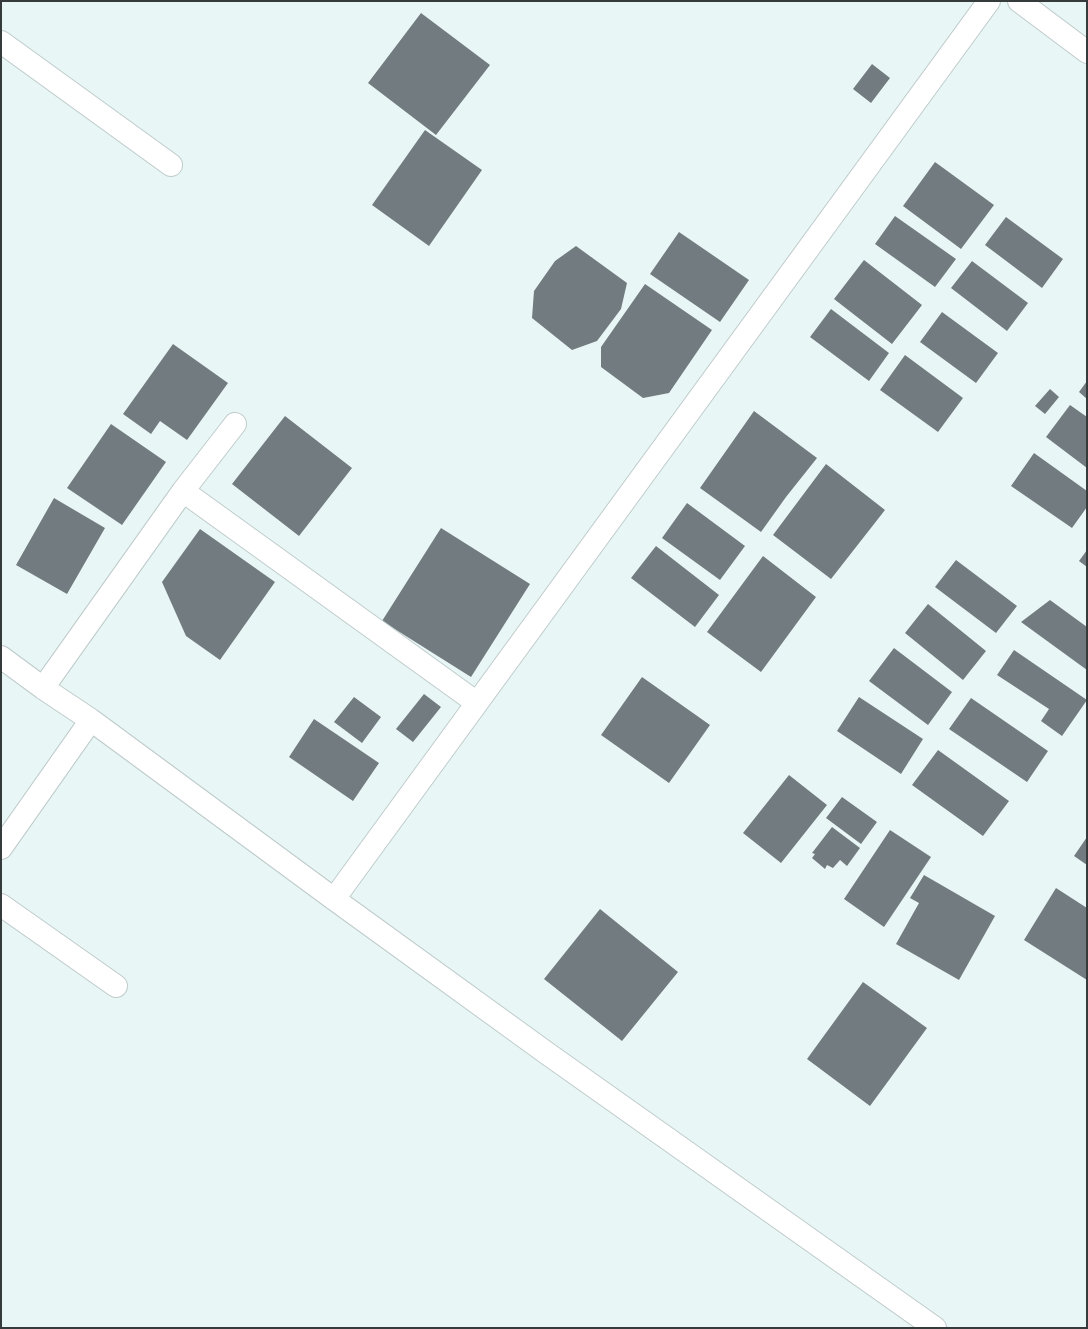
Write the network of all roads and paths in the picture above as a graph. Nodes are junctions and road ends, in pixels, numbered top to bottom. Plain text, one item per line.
1 (989, 1) edge
2 (1019, 1) edge
3 (1, 42) edge
4 (1087, 52) edge
5 (171, 165) dead end
6 (235, 424) dead end
7 (183, 492) junction
8 (1, 657) edge
9 (43, 688) junction
10 (476, 703) junction
11 (91, 720) junction
12 (1, 848) edge
13 (334, 899) junction
14 (1, 905) edge
15 (116, 986) dead end
16 (935, 1328) edge

1 - 10 street
2 - 4 street
3 - 5 street
6 - 7 street
7 - 9 street
7 - 10 street
8 - 9 street
9 - 11 street
10 - 13 street
11 - 12 street
11 - 13 street
13 - 16 street
14 - 15 street

